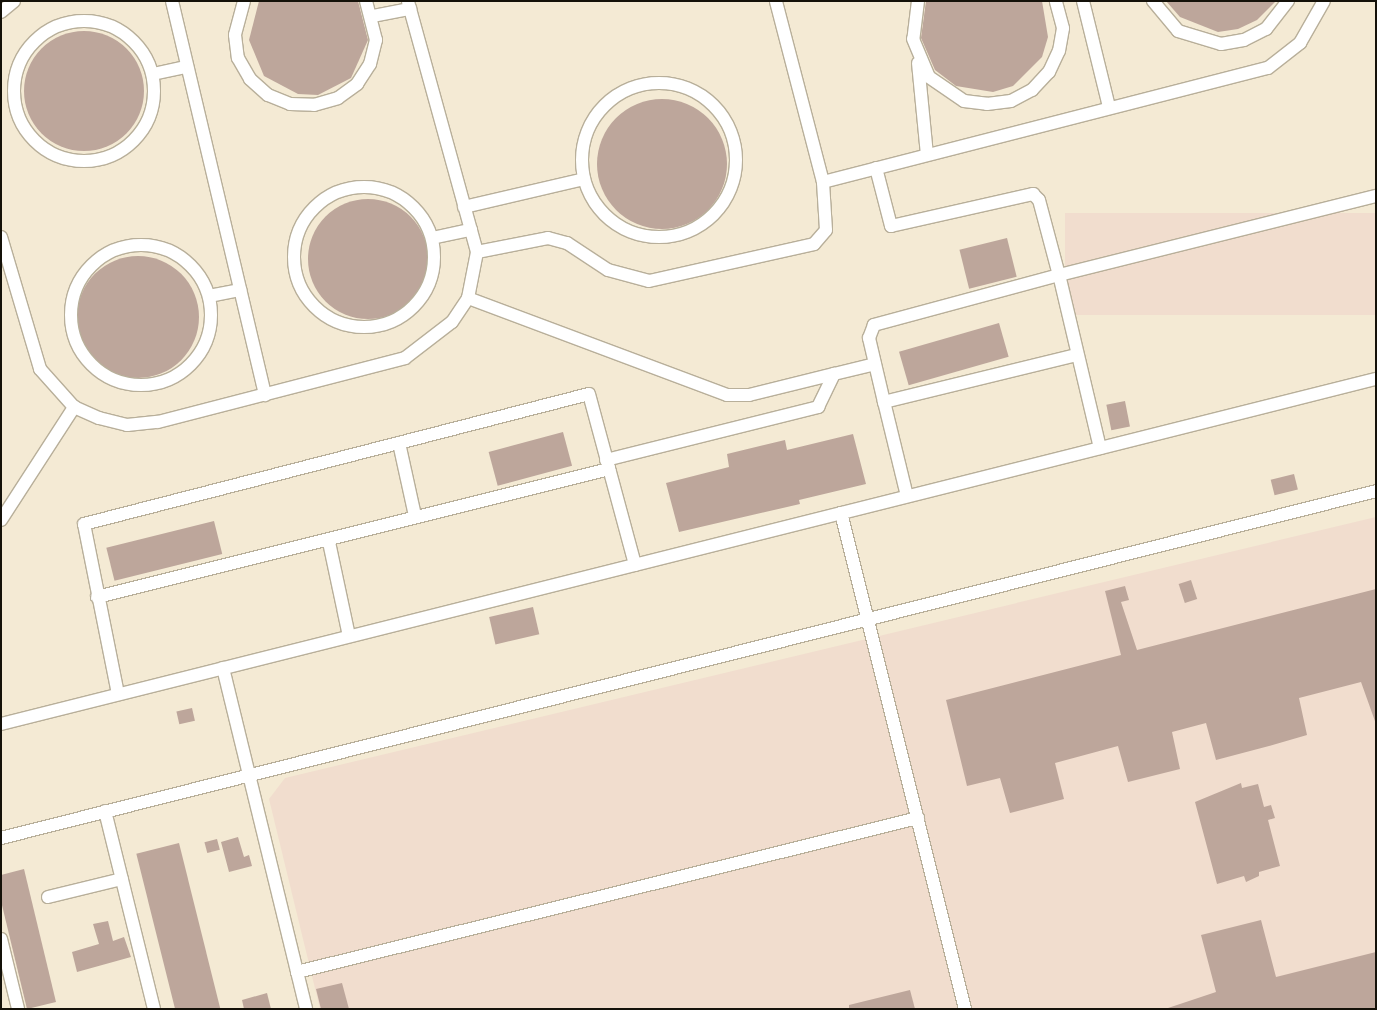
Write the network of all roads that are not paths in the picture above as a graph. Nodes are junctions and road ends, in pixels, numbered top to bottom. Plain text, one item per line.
1 (14, 1) edge
2 (172, 1) edge
3 (244, 1) edge
4 (366, 1) edge
5 (776, 1) edge
6 (918, 1) edge
7 (1056, 1) edge
8 (1153, 1) edge
9 (1288, 1) edge
10 (1324, 1) edge
11 (1085, 2) edge
12 (409, 5) edge
13 (1, 12) edge
14 (373, 16) junction
15 (918, 59) junction
16 (187, 66) junction
17 (153, 74) junction
18 (1109, 107) junction
19 (927, 155) junction
20 (876, 168) junction
21 (584, 179) junction
22 (823, 182) junction
23 (1376, 196) edge
24 (464, 207) junction
25 (471, 230) junction
26 (1, 237) edge
27 (432, 238) junction
28 (477, 252) junction
29 (1060, 275) junction
30 (240, 290) junction
31 (209, 296) junction
32 (468, 298) junction
33 (1077, 355) junction
34 (875, 364) junction
35 (834, 374) junction
36 (1376, 379) edge
37 (265, 395) junction
38 (884, 402) junction
39 (74, 406) junction
40 (398, 443) junction
41 (1100, 448) junction
42 (608, 464) junction
43 (1376, 491) edge
44 (907, 496) junction
45 (841, 513) junction
46 (415, 516) junction
47 (1, 520) edge
48 (329, 542) junction
49 (635, 565) junction
50 (97, 597) junction
51 (864, 620) junction
52 (349, 636) junction
53 (223, 668) junction
54 (118, 694) junction
55 (1, 724) edge
56 (248, 776) junction
57 (105, 811) junction
58 (918, 818) junction
59 (1, 838) edge
60 (122, 879) junction
61 (48, 897) dead end
62 (1, 939) edge
63 (297, 972) junction
64 (18, 1009) edge
65 (154, 1009) edge
66 (306, 1009) edge
67 (965, 1009) edge

1 - 13 lane
2 - 16 lane
3 - 14 lane
4 - 14 lane
5 - 22 lane
6 - 15 lane
7 - 15 lane
8 - 9 lane
10 - 18 lane
11 - 18 lane
12 - 14 lane
12 - 24 lane
15 - 19 lane
16 - 17 lane
16 - 30 lane
17 - 17 lane
18 - 19 lane
19 - 20 lane
20 - 22 lane
20 - 29 lane
21 - 21 lane
21 - 24 lane
22 - 28 lane
23 - 29 lane
24 - 25 lane
25 - 27 lane
25 - 28 lane
26 - 39 lane
27 - 27 lane
28 - 32 lane
29 - 33 lane
29 - 34 lane
30 - 31 lane
30 - 37 lane
31 - 31 lane
32 - 35 lane
32 - 37 lane
33 - 38 lane
33 - 41 lane
34 - 35 lane
34 - 38 lane
35 - 42 lane
36 - 41 lane
37 - 39 lane
38 - 44 lane
39 - 47 lane
40 - 42 lane
40 - 46 lane
40 - 50 lane
41 - 44 lane
42 - 46 lane
42 - 49 lane
43 - 51 lane
44 - 45 lane
45 - 49 lane
45 - 51 lane
46 - 48 lane
48 - 50 lane
48 - 52 lane
49 - 52 lane
50 - 54 lane
51 - 56 lane
51 - 58 lane
52 - 53 lane
53 - 54 lane
53 - 56 lane
54 - 55 lane
56 - 57 lane
56 - 63 lane
57 - 59 lane
57 - 60 lane
58 - 63 lane
58 - 67 lane
60 - 61 lane
60 - 65 lane
62 - 64 lane
63 - 66 lane

